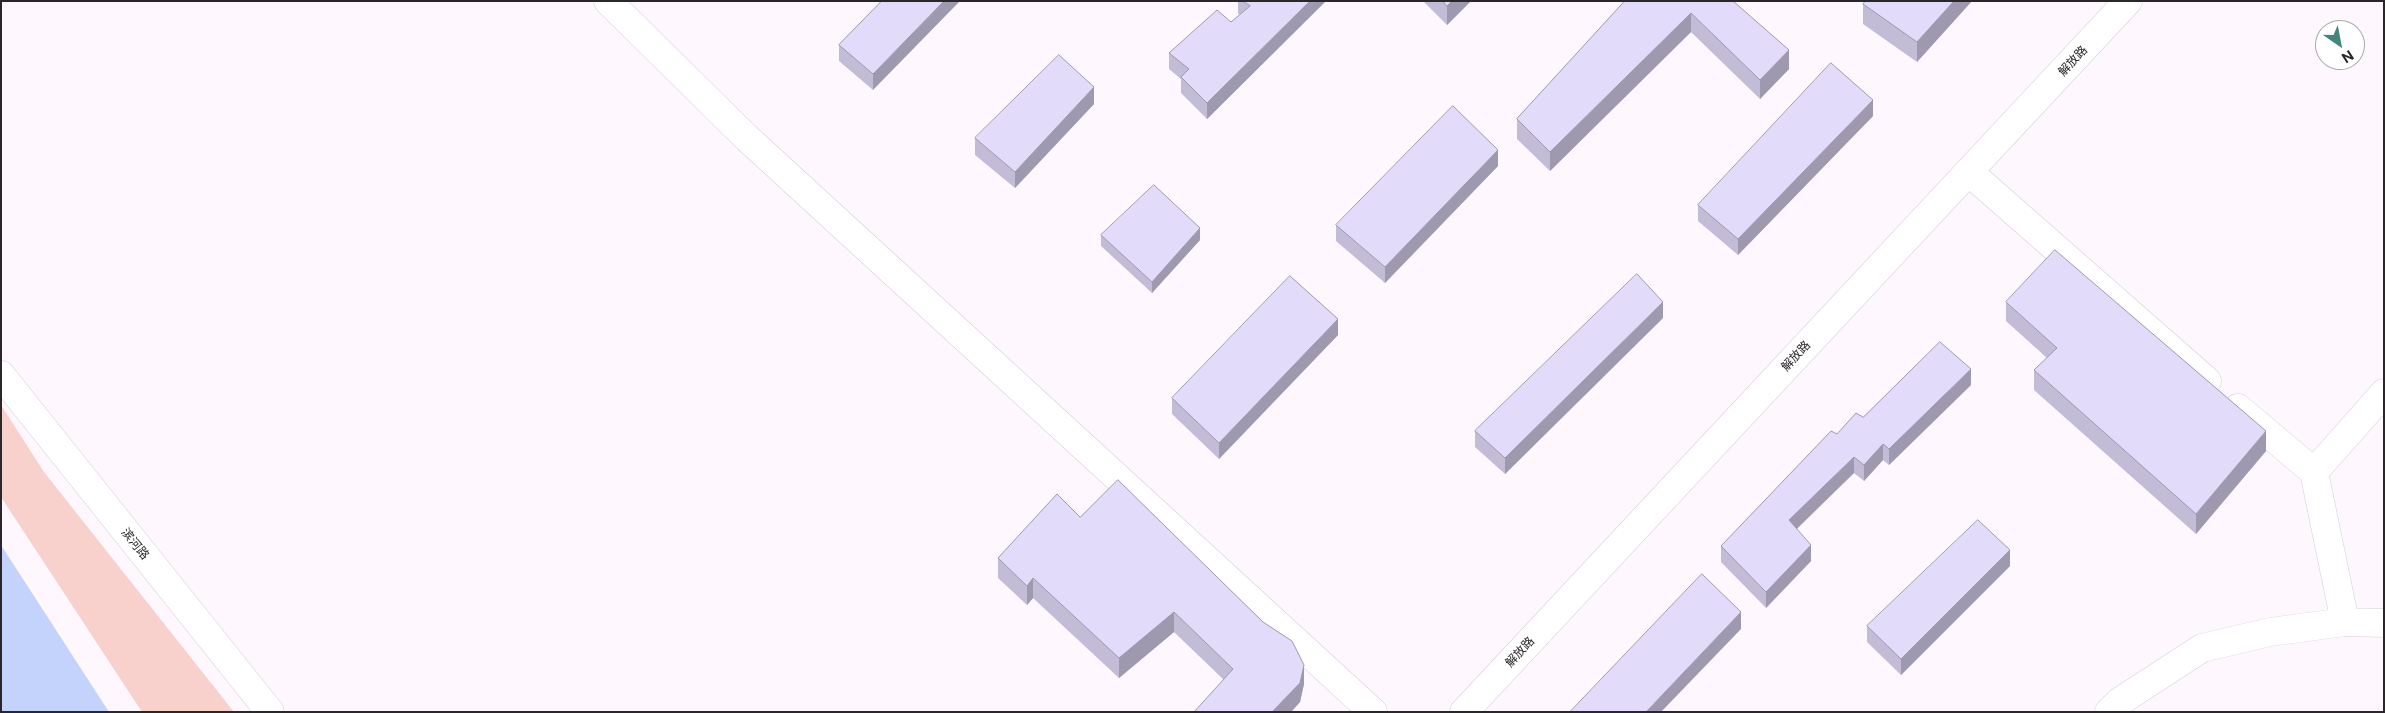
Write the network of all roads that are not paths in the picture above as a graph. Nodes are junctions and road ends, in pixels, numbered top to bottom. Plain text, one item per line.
1 (608, 1) edge
2 (2128, 1) edge
3 (1968, 172) junction
4 (1, 375) edge
5 (2384, 393) edge
6 (2314, 472) junction
7 (2346, 622) junction
8 (2384, 623) edge
9 (270, 712) edge
10 (1373, 712) edge
11 (1464, 712) edge
12 (2109, 712) edge

1 - 10 street
2 - 3 street, 解放路
3 - 6 street
3 - 11 street, 解放路
4 - 9 street, 滨河路
5 - 6 street
6 - 7 street
7 - 8 street
7 - 12 street

